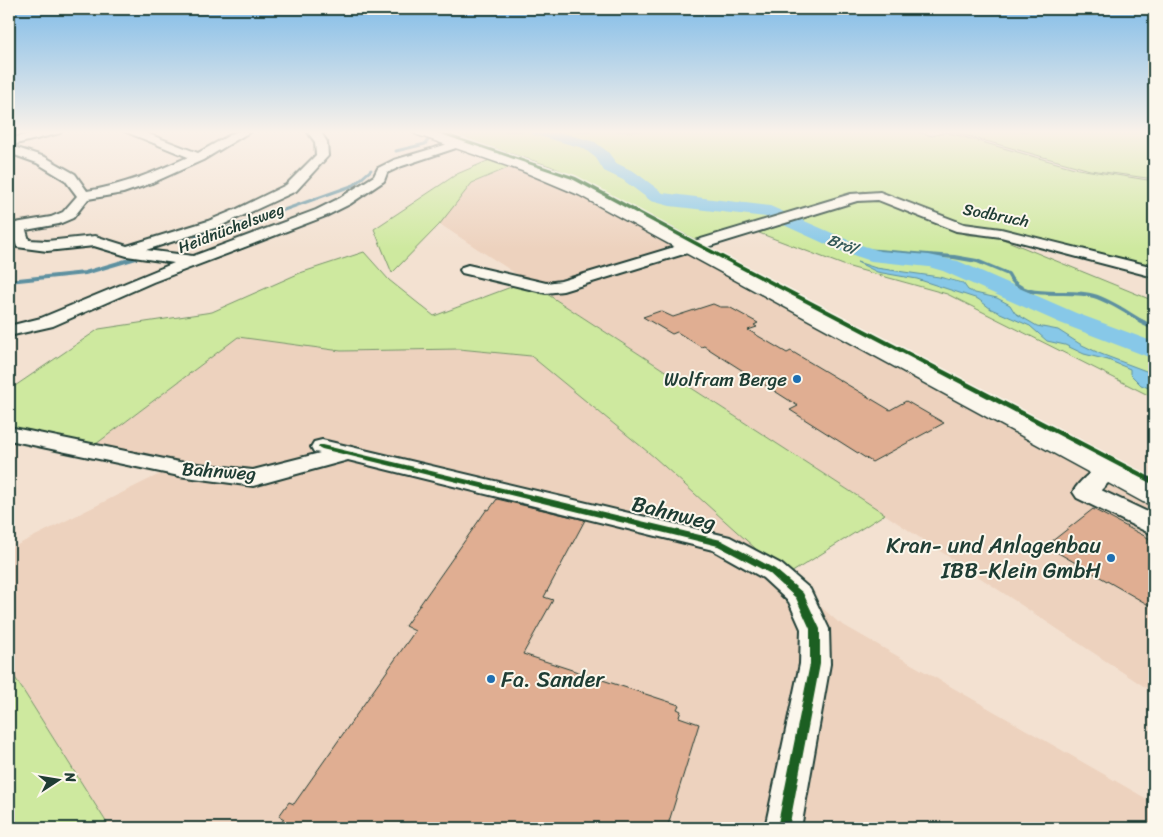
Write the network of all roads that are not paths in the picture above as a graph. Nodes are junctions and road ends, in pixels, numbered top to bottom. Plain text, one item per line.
1 (58, 170) edge
2 (170, 170) edge
3 (308, 170) edge
4 (382, 170) edge
5 (532, 170) edge
6 (84, 196) junction
7 (13, 228) edge
8 (691, 247) junction
9 (127, 251) junction
10 (199, 259) junction
11 (468, 270) dead end
12 (1154, 272) edge
13 (9, 331) edge
14 (9, 433) edge
15 (322, 447) dead end
16 (347, 453) junction
17 (1108, 471) junction
18 (1154, 495) edge
19 (1154, 525) edge
20 (783, 828) edge

1 - 6 street
2 - 6 street
3 - 9 street
4 - 10 street, Heidnüchelsweg
5 - 8 main road
6 - 7 street
7 - 9 street
8 - 11 street, Sodbruch
8 - 12 street, Sodbruch
8 - 17 main road
9 - 10 street
10 - 13 street, Heidnüchelsweg
14 - 16 street, Bahnweg
15 - 16 street, Bahnweg
16 - 20 street, Bahnweg
17 - 18 main road
17 - 19 street

